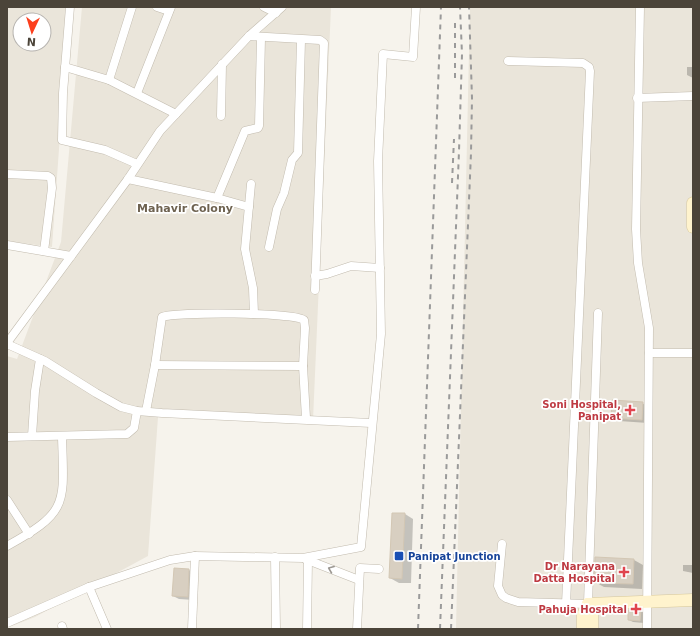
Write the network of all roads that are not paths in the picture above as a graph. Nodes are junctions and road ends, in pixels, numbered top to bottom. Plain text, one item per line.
1 (70, 7) edge
2 (132, 7) edge
3 (157, 7) edge
4 (264, 7) edge
5 (416, 7) edge
6 (640, 7) edge
7 (170, 9) edge
8 (279, 10) edge
9 (249, 36) junction
10 (261, 38) junction
11 (301, 40) junction
12 (508, 61) dead end
13 (222, 64) junction
14 (65, 67) junction
15 (109, 80) junction
16 (137, 93) junction
17 (693, 96) edge
18 (637, 98) junction
19 (176, 114) junction
20 (221, 116) dead end
21 (137, 164) junction
22 (7, 174) edge
23 (128, 180) junction
24 (251, 184) dead end
25 (217, 198) junction
26 (693, 203) edge
27 (249, 207) junction
28 (693, 227) edge
29 (7, 245) edge
30 (269, 247) dead end
31 (44, 251) junction
32 (71, 256) junction
33 (380, 268) junction
34 (315, 276) junction
35 (315, 290) dead end
36 (598, 313) dead end
37 (254, 314) junction
38 (7, 344) edge
39 (649, 352) junction
40 (693, 353) edge
41 (40, 359) junction
42 (155, 364) junction
43 (303, 366) junction
44 (141, 411) junction
45 (306, 418) junction
46 (372, 423) junction
47 (32, 436) junction
48 (7, 437) edge
49 (62, 437) junction
50 (7, 500) edge
51 (29, 534) junction
52 (502, 544) dead end
53 (7, 546) edge
54 (195, 556) junction
55 (275, 557) junction
56 (305, 559) junction
57 (379, 569) dead end
58 (359, 580) junction
59 (89, 587) junction
60 (693, 600) edge
61 (648, 602) junction
62 (566, 604) junction
63 (588, 604) junction
64 (7, 623) edge
65 (107, 629) edge
66 (192, 629) edge
67 (276, 629) edge
68 (307, 629) edge
69 (357, 629) edge
70 (583, 629) edge
71 (592, 629) edge
72 (648, 629) edge

1 - 14 street
2 - 15 street
3 - 7 street
4 - 8 street
5 - 33 street
6 - 18 street
7 - 16 street
8 - 9 street
9 - 10 street
9 - 13 street
10 - 11 street
10 - 25 street
11 - 30 street
11 - 34 street
12 - 62 street
13 - 19 street
13 - 20 street
14 - 15 street
14 - 21 street
15 - 16 street
16 - 19 street
17 - 18 street
18 - 39 street
19 - 21 street
21 - 23 street
22 - 31 street
23 - 25 street
23 - 32 street
24 - 27 street
25 - 27 street
26 - 28 street
27 - 37 street
29 - 31 street
31 - 32 street
32 - 38 street
33 - 34 street
33 - 46 street
34 - 35 street
36 - 63 street
37 - 42 street
37 - 43 street
38 - 41 street
39 - 40 street
39 - 61 street
41 - 44 street
41 - 47 street
42 - 43 street
42 - 44 street
43 - 45 street
44 - 45 street
44 - 49 street
45 - 46 street
46 - 56 street
47 - 48 street
47 - 49 street
49 - 51 street
50 - 51 street
51 - 53 street
52 - 62 street
54 - 55 street
54 - 59 street
54 - 66 street
55 - 56 street
55 - 67 street
58 -> 56 street
56 - 68 street
57 - 58 street
58 - 69 street
59 - 64 street
59 - 65 street
60 - 61 street
61 - 63 street
61 - 72 street
62 - 63 street
63 - 70 street
63 - 71 street

